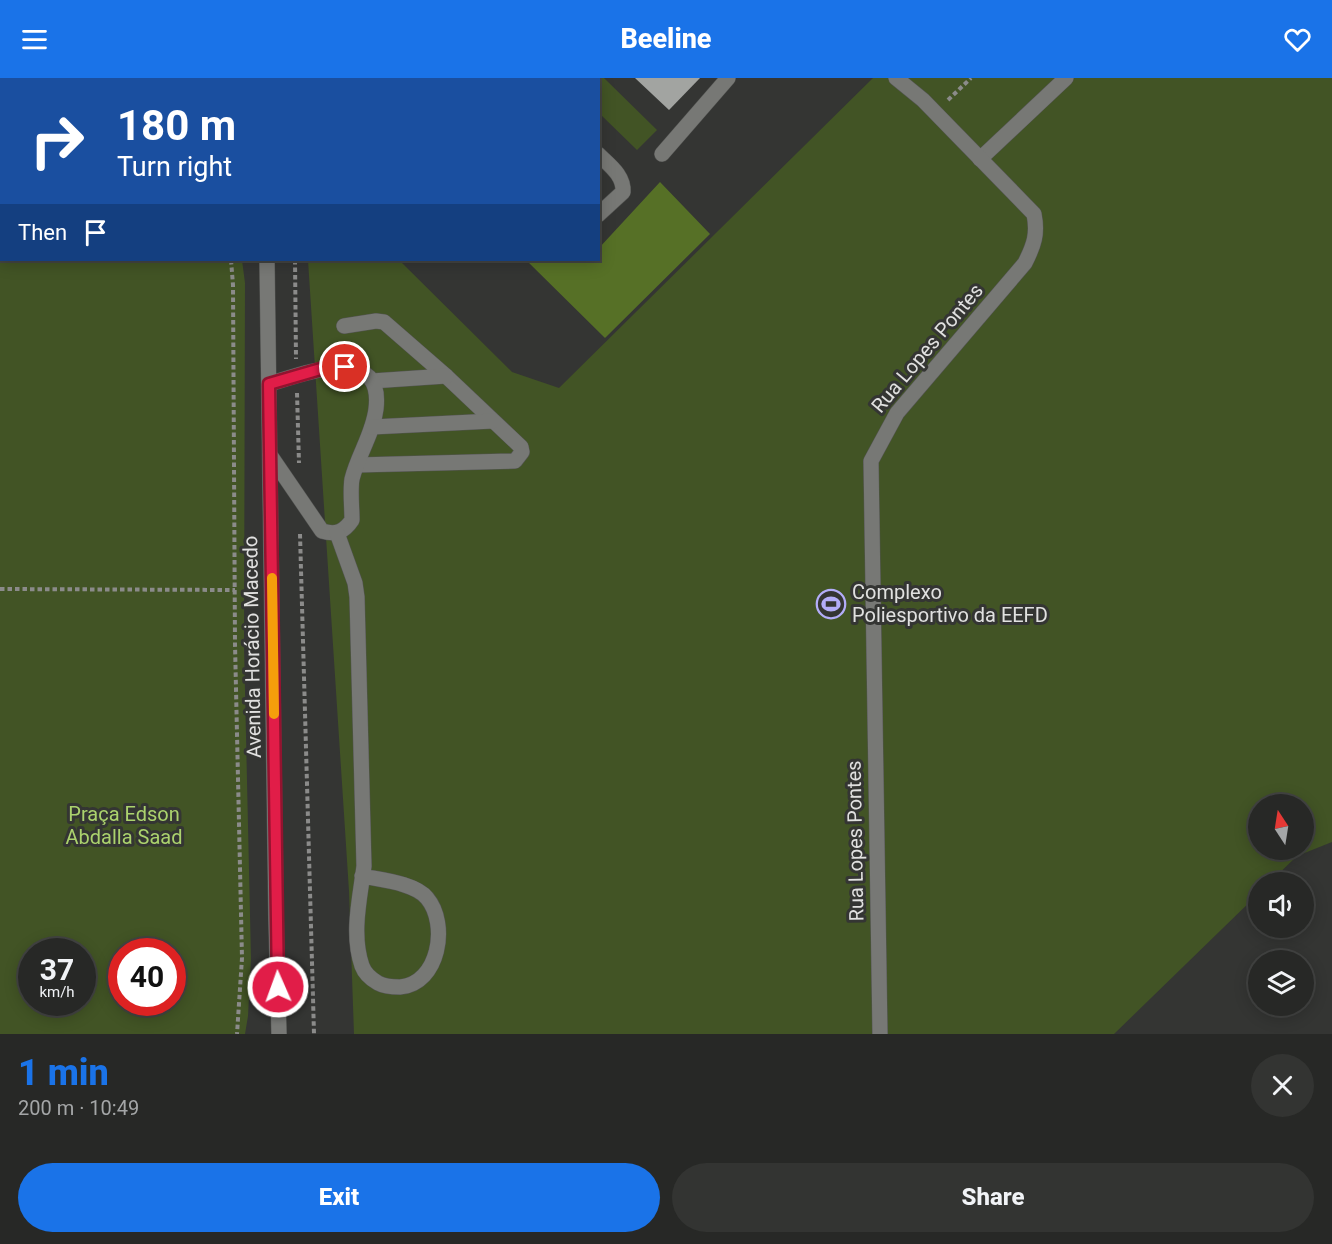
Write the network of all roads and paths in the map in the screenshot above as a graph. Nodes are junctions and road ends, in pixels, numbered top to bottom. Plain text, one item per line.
1 (728, 78) edge
2 (896, 78) edge
3 (971, 78) edge
4 (1066, 78) edge
5 (934, 112) junction
6 (662, 154) dead end
7 (600, 156) edge
8 (980, 159) junction
9 (600, 213) edge
10 (231, 261) edge
11 (267, 261) edge
12 (295, 261) edge
13 (344, 326) dead end
14 (296, 376) junction
15 (446, 376) junction
16 (372, 381) junction
17 (269, 384) junction
18 (493, 421) junction
19 (372, 427) junction
20 (270, 455) junction
21 (299, 464) dead end
22 (357, 465) junction
23 (300, 533) dead end
24 (337, 533) junction
25 (0, 589) edge
26 (235, 590) junction
27 (363, 876) junction
28 (279, 1033) edge
29 (237, 1034) edge
30 (314, 1034) edge
31 (880, 1034) edge

1 - 6 street
2 - 5 street, Rua Lopes Pontes
3 - 5 path
4 - 8 street
5 - 8 street, Rua Lopes Pontes
7 - 9 street
8 - 31 street, Rua Lopes Pontes
10 - 26 path
11 - 17 street, Avenida Horácio Macedo
12 - 14 path
13 - 15 street
14 - 16 street
14 - 17 street
14 - 21 path
15 - 16 street
15 - 18 street
16 - 19 street
17 - 20 street, Avenida Horácio Macedo
18 - 19 street
18 - 22 street
19 - 22 street
20 - 24 street
20 - 28 street, Avenida Horácio Macedo
22 - 24 street
23 - 30 path
24 - 27 street
25 - 26 path
26 - 29 path
27 - 27 street

